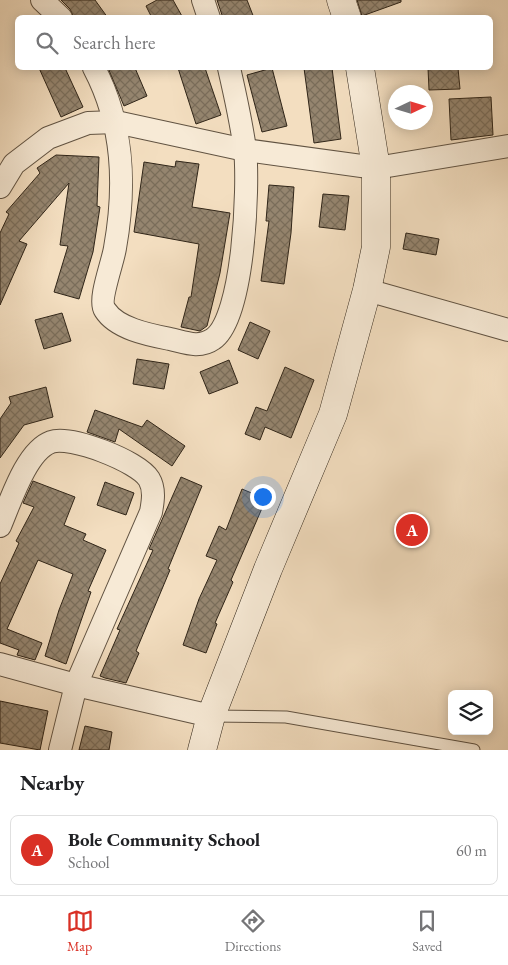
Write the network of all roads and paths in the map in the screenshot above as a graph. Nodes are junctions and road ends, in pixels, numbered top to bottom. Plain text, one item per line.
1 (42, 0) edge
2 (202, 0) edge
3 (341, 0) edge
4 (58, 15) edge
5 (208, 15) edge
6 (346, 15) edge
7 (95, 70) edge
8 (229, 70) edge
9 (360, 70) edge
10 (116, 122) junction
11 (508, 146) edge
12 (245, 150) junction
13 (7, 158) edge
14 (376, 168) junction
15 (0, 186) edge
16 (367, 290) junction
17 (508, 330) edge
18 (0, 526) edge
19 (0, 664) edge
20 (76, 685) junction
21 (211, 716) junction
22 (60, 750) edge
23 (202, 750) edge
24 (474, 750) edge

1 - 4 street
2 - 5 street
3 - 6 street
7 - 10 street
8 - 12 street
9 - 14 street
10 - 12 street
10 - 12 street
10 - 13 street
11 - 14 street
12 - 14 street
13 - 15 street
14 - 16 street
16 - 17 street
16 - 21 street
18 - 20 street
19 - 20 street
20 - 21 street
20 - 22 street
21 - 23 street
21 - 24 lane

